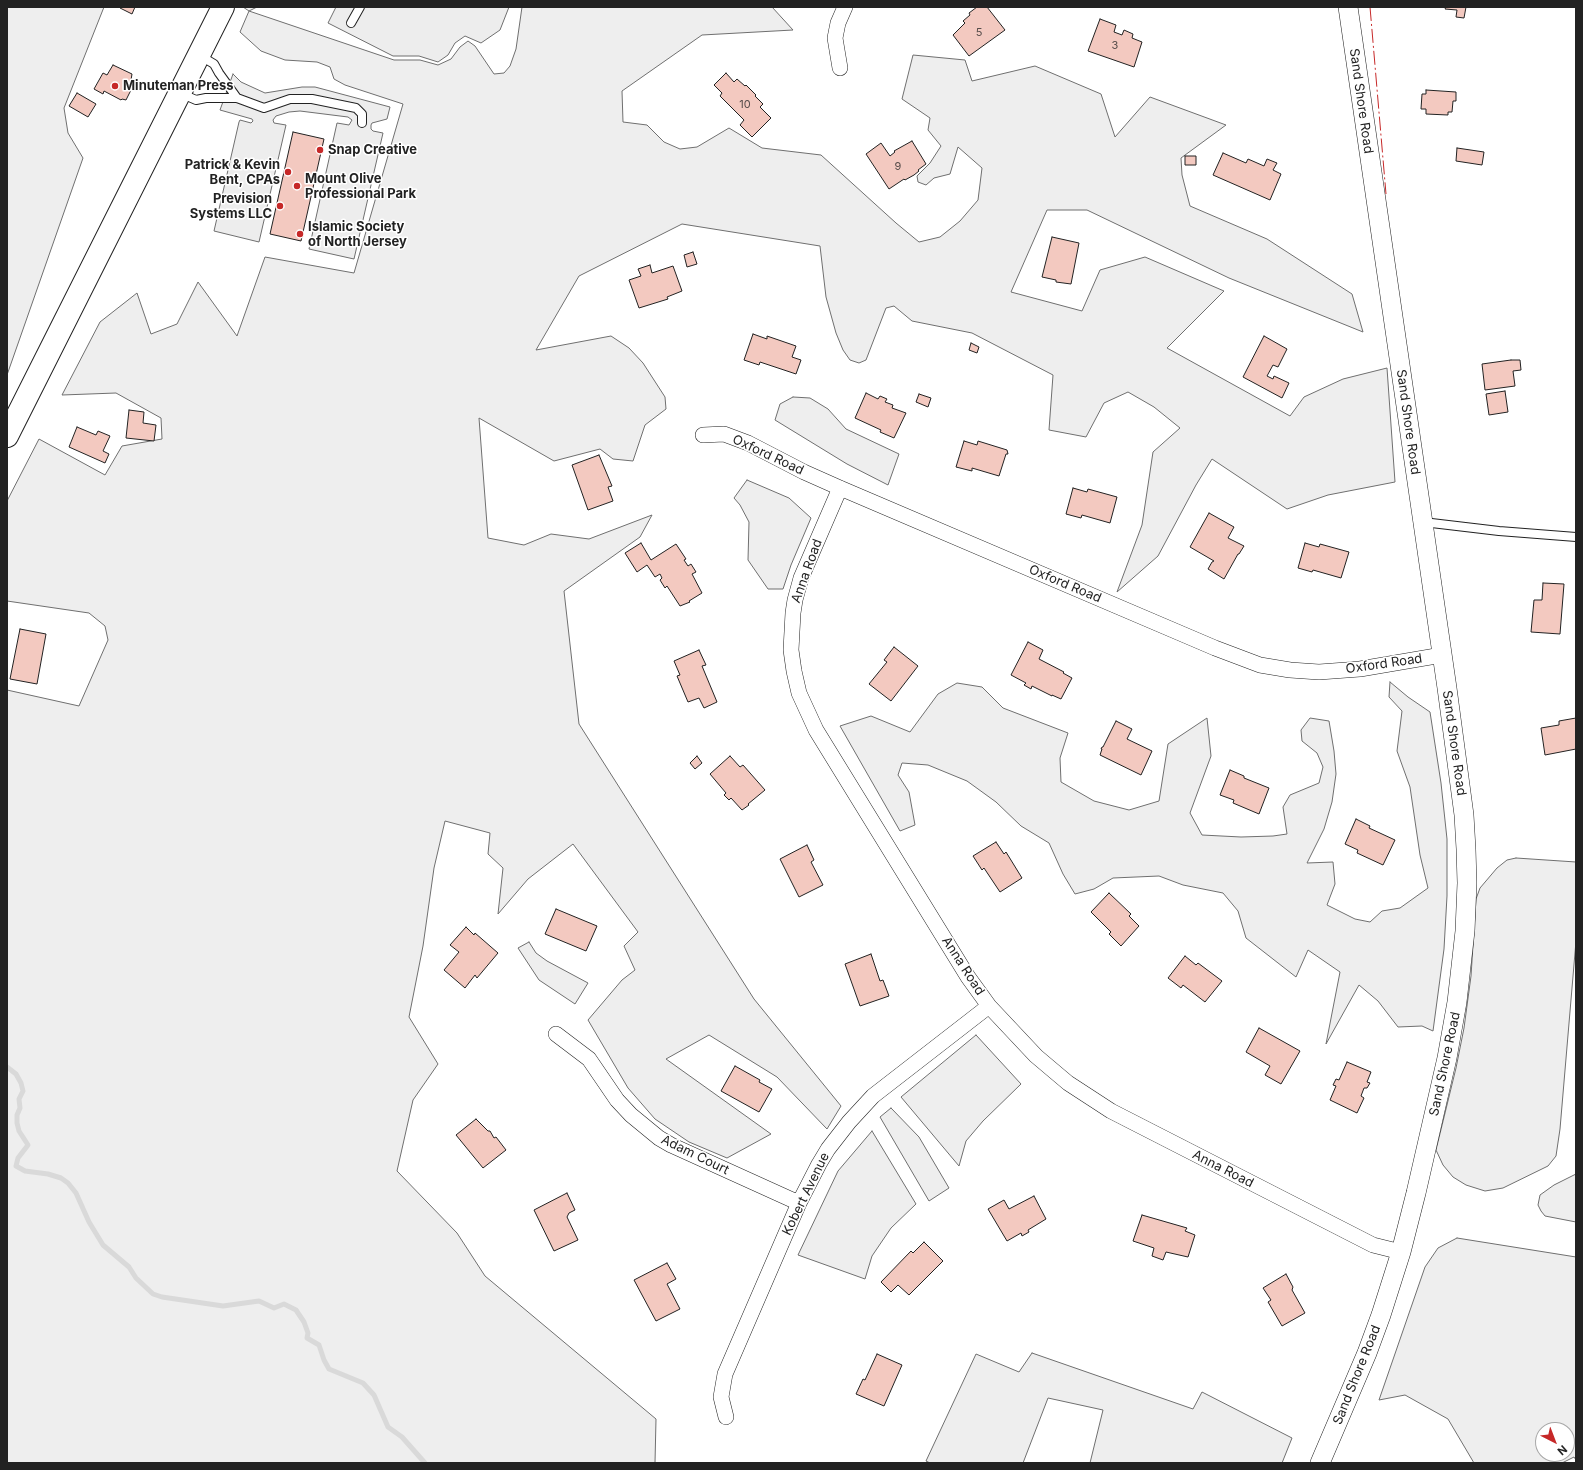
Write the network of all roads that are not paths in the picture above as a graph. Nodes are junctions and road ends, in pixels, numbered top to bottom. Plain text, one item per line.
1 (223, 7) edge
2 (360, 7) edge
3 (845, 7) edge
4 (1348, 7) edge
5 (351, 23) dead end
6 (199, 55) junction
7 (840, 68) dead end
8 (180, 93) junction
9 (238, 98) junction
10 (362, 123) dead end
11 (703, 435) dead end
12 (7, 436) edge
13 (840, 488) junction
14 (1423, 522) junction
15 (1576, 537) edge
16 (1442, 655) junction
17 (989, 1006) junction
18 (556, 1034) dead end
19 (799, 1203) junction
20 (1401, 1252) junction
21 (726, 1418) dead end
22 (1320, 1463) edge

1 - 6 main road
2 - 5 lane
3 - 7 street
4 - 14 street, Sand Shore Road
6 - 8 main road
6 - 9 lane
8 - 9 lane
8 - 12 main road
9 - 10 lane
11 - 13 street, Oxford Road
13 - 16 street, Oxford Road
13 - 17 street, Anna Road
14 - 15 lane
14 - 16 street, Sand Shore Road
16 - 20 street, Sand Shore Road
17 - 19 street, Kobert Avenue
17 - 20 street, Anna Road
18 - 19 street, Adam Court
19 - 21 street, Kobert Avenue
20 - 22 street, Sand Shore Road

